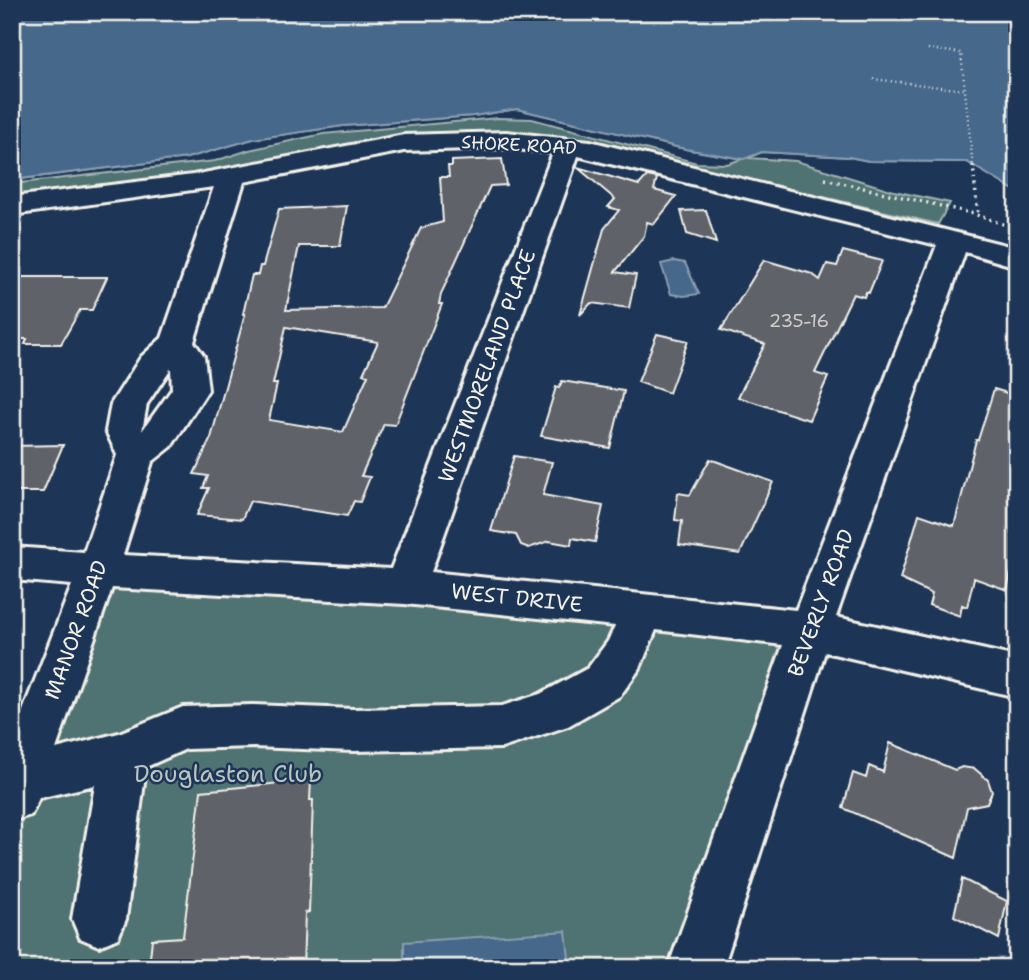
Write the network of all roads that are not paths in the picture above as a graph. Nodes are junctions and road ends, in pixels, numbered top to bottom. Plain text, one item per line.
1 (569, 145) junction
2 (232, 175) junction
3 (12, 206) edge
4 (966, 227) junction
5 (1017, 258) edge
6 (12, 562) edge
7 (98, 570) junction
8 (405, 587) junction
9 (643, 611) junction
10 (810, 630) junction
11 (1017, 677) edge
12 (124, 754) junction
13 (17, 791) edge
14 (99, 919) dead end
15 (695, 968) edge

1 - 2 street, SHORE ROAD
1 - 4 street, SHORE ROAD
1 - 8 street, WESTMORELAND PLACE
2 - 3 street, SHORE ROAD
2 - 7 street, MANOR ROAD
4 - 5 street, SHORE ROAD
4 - 10 street, BEVERLY ROAD
6 - 7 street, WEST DRIVE
7 - 8 street, WEST DRIVE
7 - 13 street, MANOR ROAD
8 - 9 street, WEST DRIVE
9 - 10 street, WEST DRIVE
9 - 12 street
10 - 11 street, WEST DRIVE
10 - 15 street, BEVERLY ROAD
12 - 13 street
12 - 14 street

